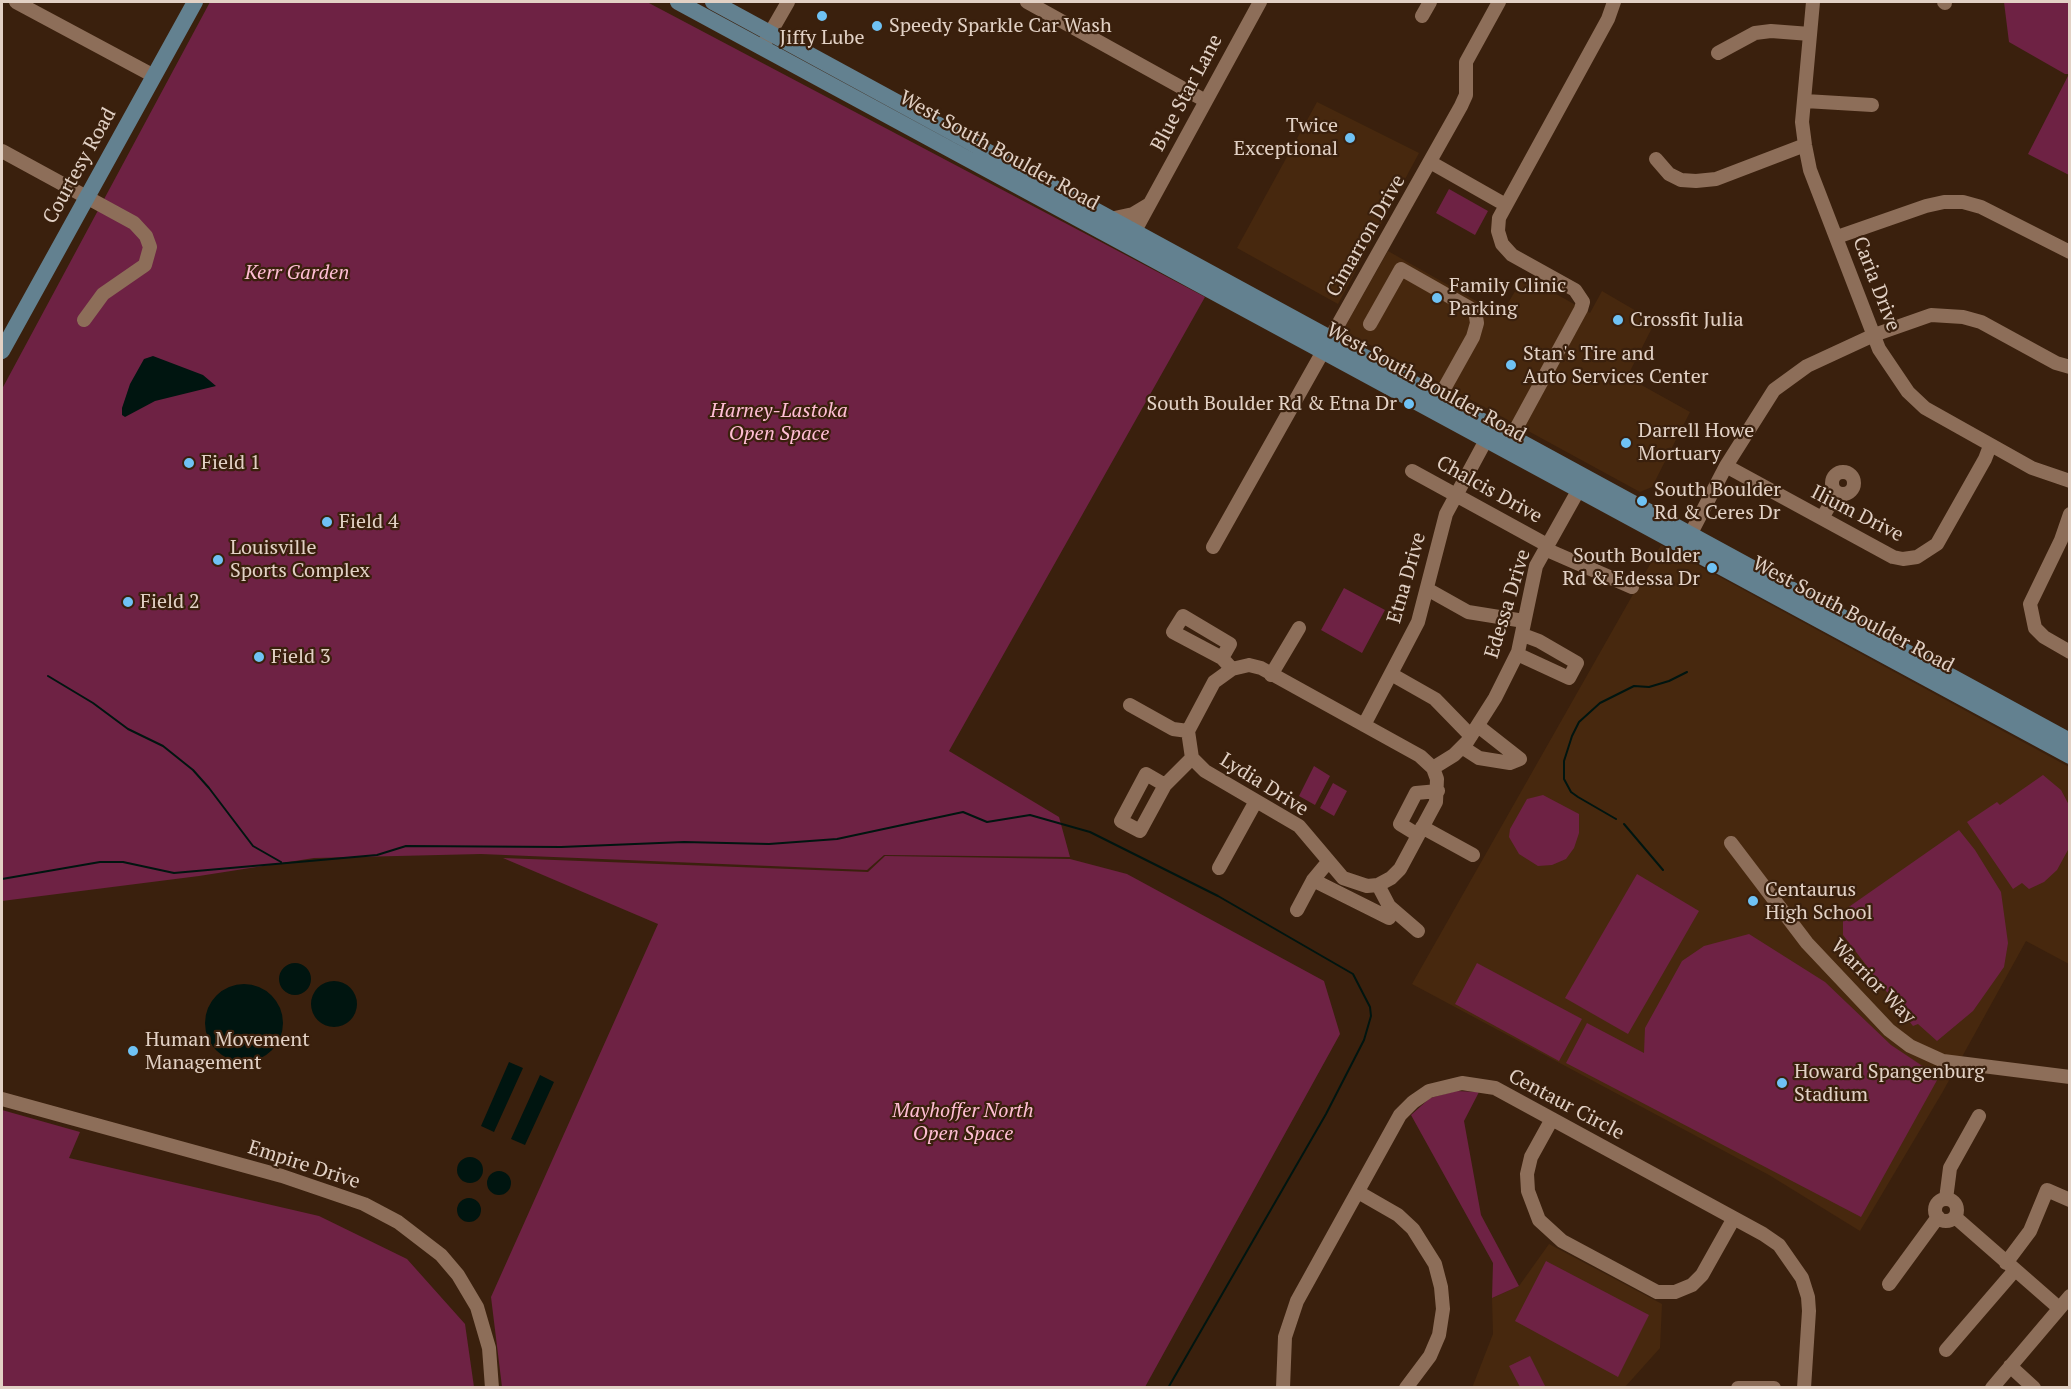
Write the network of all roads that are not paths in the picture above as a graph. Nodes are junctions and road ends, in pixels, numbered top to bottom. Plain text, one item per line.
1 (16, 2) edge
2 (195, 2) edge
3 (678, 2) edge
4 (713, 2) edge
5 (788, 2) edge
6 (1027, 2) edge
7 (1258, 2) edge
8 (1430, 2) edge
9 (1499, 2) edge
10 (1614, 2) edge
11 (1813, 2) edge
12 (1422, 16) dead end
13 (1810, 34) junction
14 (767, 40) junction
15 (1718, 53) dead end
16 (154, 76) junction
17 (1204, 100) junction
18 (1805, 101) junction
19 (1872, 105) dead end
20 (1804, 145) junction
21 (2, 151) edge
22 (1656, 159) dead end
23 (1430, 162) junction
24 (86, 197) junction
25 (1149, 204) junction
26 (1504, 204) junction
27 (1110, 219) junction
28 (1837, 237) junction
29 (1131, 239) junction
30 (2070, 252) edge
31 (84, 320) dead end
32 (1370, 324) dead end
33 (1874, 335) junction
34 (1327, 344) junction
35 (2, 351) edge
36 (2070, 368) edge
37 (1435, 404) junction
38 (1512, 436) junction
39 (1486, 440) junction
40 (1990, 446) junction
41 (1726, 466) junction
42 (1412, 471) dead end
43 (2070, 481) edge
44 (1582, 484) junction
45 (1837, 493) dead end
46 (1456, 494) junction
47 (2070, 514) edge
48 (1821, 518) junction
49 (1690, 535) junction
50 (1213, 547) dead end
51 (1546, 547) junction
52 (1632, 587) dead end
53 (1427, 589) junction
54 (1299, 628) dead end
55 (1524, 628) junction
56 (2070, 652) edge
57 (1516, 654) junction
58 (1222, 657) dead end
59 (1232, 669) junction
60 (1391, 674) junction
61 (1271, 675) junction
62 (1130, 705) dead end
63 (1364, 725) junction
64 (1188, 731) junction
65 (1469, 738) junction
66 (2070, 741) edge
67 (2070, 756) edge
68 (1192, 758) junction
69 (1433, 768) junction
70 (1165, 785) dead end
71 (1438, 791) junction
72 (1256, 801) junction
73 (1420, 831) junction
74 (1731, 843) dead end
75 (1473, 855) dead end
76 (1328, 862) junction
77 (1219, 868) dead end
78 (1313, 880) junction
79 (1378, 885) junction
80 (1297, 910) dead end
81 (1389, 912) junction
82 (1418, 931) dead end
83 (2070, 1077) edge
84 (2, 1099) edge
85 (1979, 1116) dead end
86 (1552, 1119) junction
87 (1358, 1192) junction
88 (1946, 1199) junction
89 (2070, 1200) edge
90 (1938, 1217) junction
91 (1955, 1217) junction
92 (1734, 1218) junction
93 (2010, 1266) junction
94 (1889, 1284) dead end
95 (2070, 1296) edge
96 (2059, 1308) junction
97 (1946, 1350) dead end
98 (2010, 1366) junction
99 (492, 1388) edge
100 (1283, 1388) edge
101 (1406, 1388) edge
102 (1738, 1388) edge
103 (1774, 1388) edge
104 (1804, 1388) edge
105 (1992, 1388) edge
106 (2034, 1388) edge

1 - 16 street
2 - 16 main road, Courtesy Road
3 - 14 main road
4 - 14 main road
5 - 14 street
6 - 17 street
7 - 17 street, Blue Star Lane
8 - 12 street
9 - 23 street, Cimarron Drive
10 - 26 street
11 - 13 street, Caria Drive
13 - 15 street
13 - 18 street, Caria Drive
14 - 27 main road, West South Boulder Road
14 - 29 main road, West South Boulder Road
16 - 24 main road, Courtesy Road
17 - 25 street, Blue Star Lane
18 - 19 street
18 - 20 street, Caria Drive
20 - 22 street
20 - 28 street, Caria Drive
21 - 24 street
23 - 26 street
23 - 34 street, Cimarron Drive
24 - 31 street
24 - 35 main road, Courtesy Road
25 - 27 street
25 - 29 street, Blue Star Lane
26 - 38 street
27 - 29 main road, West South Boulder Road
28 - 30 street
28 - 33 street, Caria Drive
29 - 34 main road, West South Boulder Road
32 - 37 street
33 - 36 street
33 - 40 street, Caria Drive
33 - 41 street
34 - 37 main road, West South Boulder Road
34 - 50 street, Cimarron Drive
37 - 38 main road, West South Boulder Road
37 - 39 main road, West South Boulder Road
38 - 44 main road, West South Boulder Road
39 - 44 main road, West South Boulder Road
39 - 46 street, Etna Drive
40 - 43 street, Caria Drive
40 - 48 street, Ilium Drive
41 - 48 street, Ilium Drive
41 - 49 street
42 - 46 street, Chalcis Drive
44 - 49 main road, West South Boulder Road
44 - 51 street, Edessa Drive
44 - 67 main road, West South Boulder Road
45 - 48 street
46 - 51 street, Chalcis Drive
46 - 53 street, Etna Drive
47 - 56 street
49 - 66 main road, West South Boulder Road
51 - 52 street, Chalcis Drive
51 - 55 street, Edessa Drive
53 - 55 street
53 - 60 street, Etna Drive
54 - 61 street
55 - 57 street, Edessa Drive
55 - 57 street
57 - 65 street, Edessa Drive
58 - 59 street
59 - 61 street
59 - 64 street
60 - 63 street, Etna Drive
60 - 65 street
61 - 63 street
62 - 64 street
63 - 69 street
64 - 68 street, Lydia Drive
65 - 69 street
68 - 70 street
68 - 72 street, Lydia Drive
69 - 71 street
71 - 73 street
71 - 73 street
72 - 76 street, Lydia Drive
72 - 77 street
73 - 75 street
73 - 79 street
74 - 83 street, Warrior Way
76 - 78 street
76 - 79 street, Lydia Drive
78 - 80 street
78 - 81 street
79 - 81 street
81 - 82 street
84 - 99 street, Empire Drive
85 - 88 street
86 - 87 street, Centaur Circle
86 - 92 street, Centaur Circle
86 - 92 street
87 - 100 street, Centaur Circle
87 - 101 street
88 - 90 street
88 - 91 street
89 - 93 street
90 - 91 street
90 - 94 street
91 - 93 street
92 - 104 street, Centaur Circle
93 - 96 street
93 - 97 street
95 - 96 street
96 - 98 street
98 - 105 street
98 - 106 street
102 - 103 street

